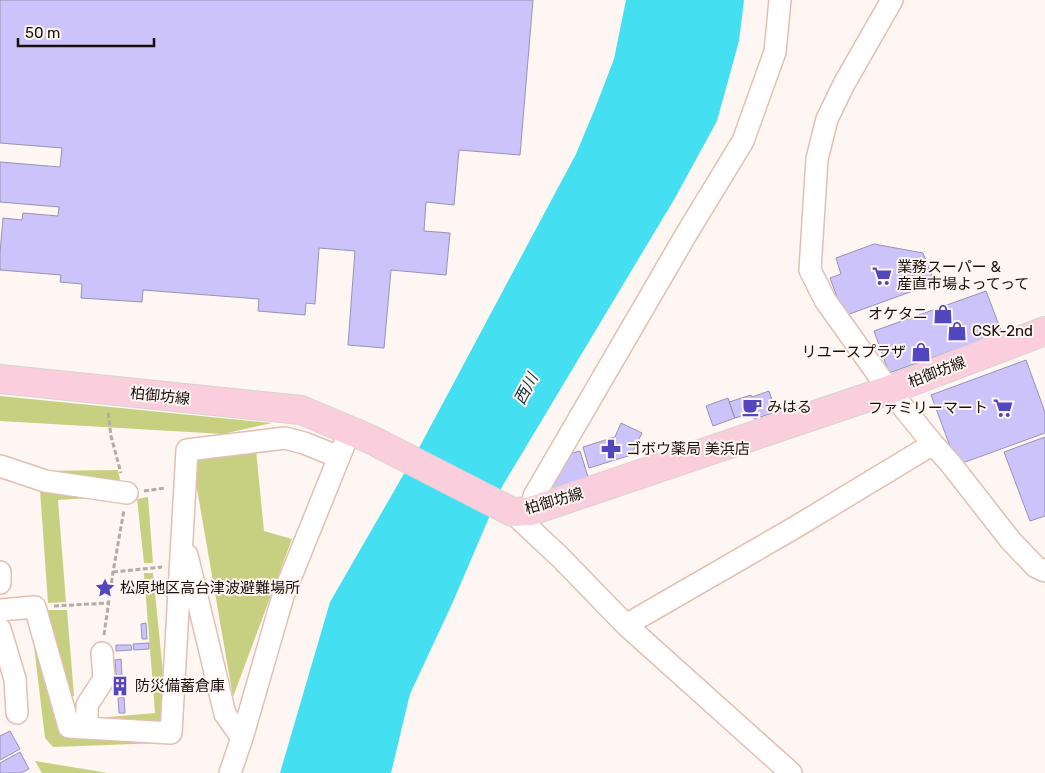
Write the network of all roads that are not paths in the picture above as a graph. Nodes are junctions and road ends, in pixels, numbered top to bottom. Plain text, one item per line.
1 (780, 0) edge
2 (892, 0) edge
3 (1045, 331) edge
4 (0, 379) edge
5 (889, 390) junction
6 (360, 435) junction
7 (933, 444) junction
8 (339, 457) junction
9 (0, 466) edge
10 (128, 488) road end
11 (521, 511) junction
12 (182, 533) junction
13 (1045, 571) edge
14 (0, 572) edge
15 (0, 583) edge
16 (0, 610) edge
17 (626, 625) junction
18 (0, 629) edge
19 (102, 653) road end
20 (17, 713) dead end
21 (87, 728) junction
22 (242, 738) junction
23 (230, 773) edge
24 (791, 773) edge

1 - 11 street
2 - 5 street
3 - 5 main road, 柏御坊線
4 - 6 main road, 柏御坊線
5 - 7 street
5 - 11 main road, 柏御坊線
6 - 8 street
6 - 11 main road, 柏御坊線
7 - 13 street
7 - 17 street
8 - 12 street
8 - 22 street
9 - 10 street
11 - 17 street
12 - 21 street
12 - 22 street
14 - 15 street
16 - 21 street
17 - 24 street
18 - 20 street
19 - 21 street
22 - 23 street

